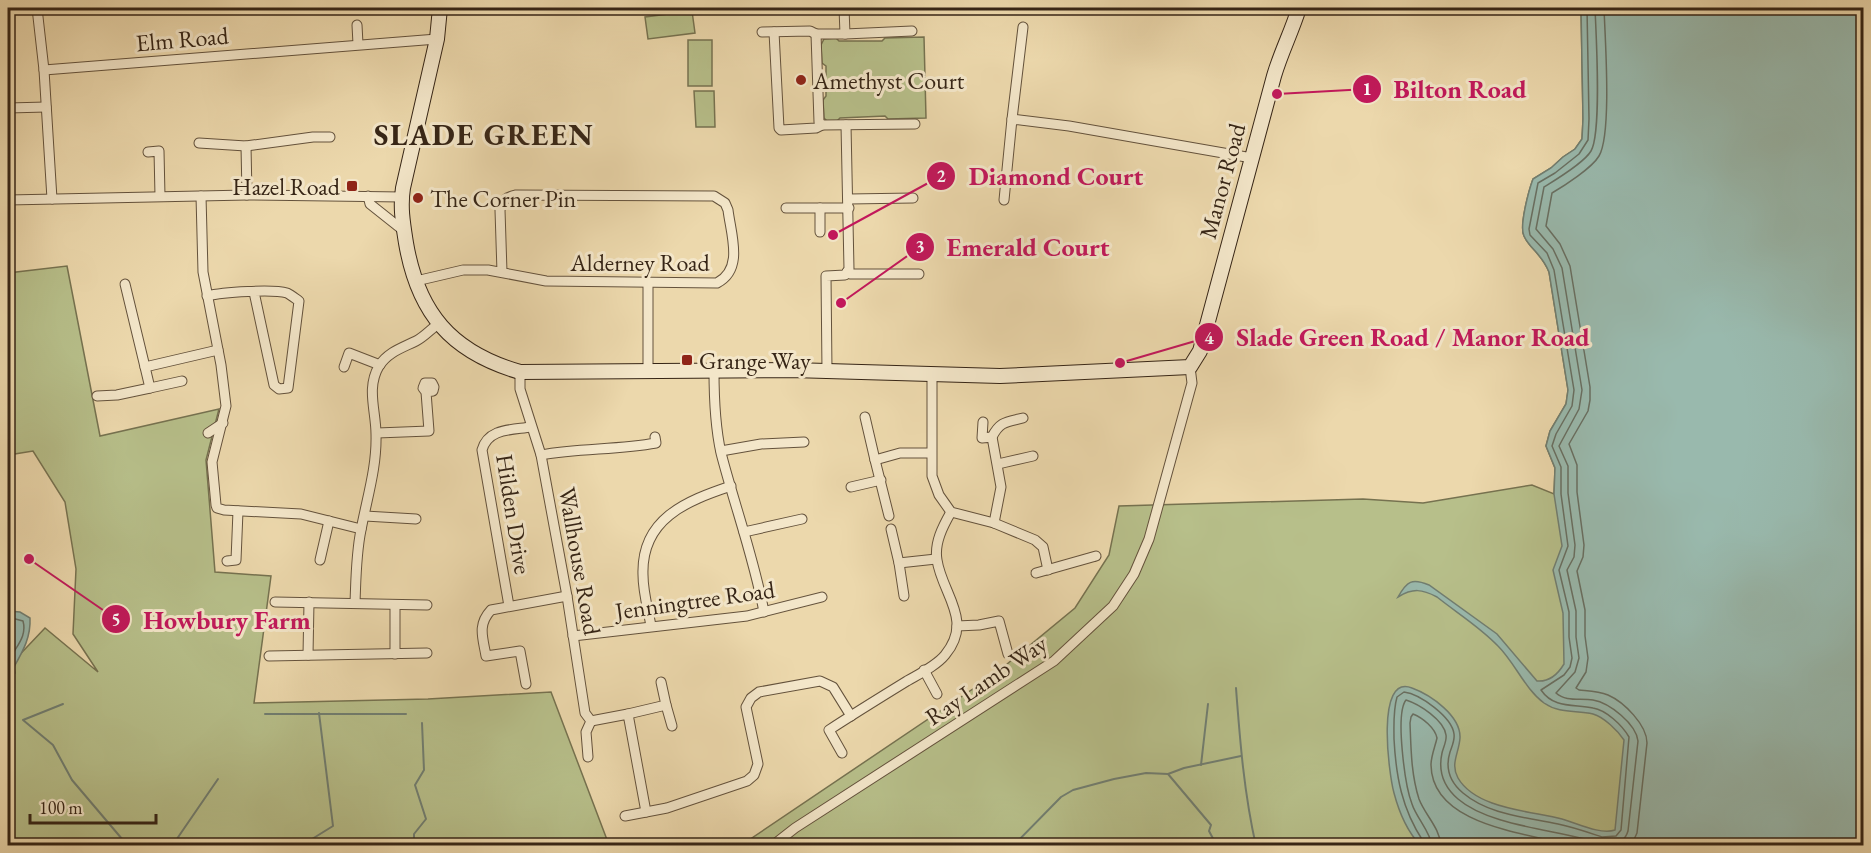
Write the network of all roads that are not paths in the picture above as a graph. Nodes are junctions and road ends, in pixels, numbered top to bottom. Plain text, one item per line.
1 (37, 8) edge
2 (440, 8) edge
3 (844, 8) edge
4 (1299, 8) edge
5 (357, 25) dead end
6 (1023, 27) dead end
7 (912, 31) dead end
8 (762, 32) dead end
9 (774, 32) junction
10 (816, 34) junction
11 (845, 34) junction
12 (437, 39) junction
13 (358, 44) junction
14 (44, 70) junction
15 (46, 107) junction
16 (8, 108) edge
17 (1012, 119) junction
18 (915, 124) dead end
19 (822, 125) junction
20 (846, 125) junction
21 (330, 137) dead end
22 (199, 143) dead end
23 (246, 146) junction
24 (148, 152) dead end
25 (1252, 158) junction
26 (247, 195) junction
27 (160, 196) junction
28 (201, 196) junction
29 (368, 196) junction
30 (402, 197) junction
31 (913, 198) dead end
32 (52, 199) junction
33 (8, 200) edge
34 (1004, 200) dead end
35 (849, 203) junction
36 (786, 208) dead end
37 (820, 208) junction
38 (404, 231) junction
39 (820, 232) dead end
40 (502, 272) junction
41 (847, 272) junction
42 (919, 274) dead end
43 (416, 281) junction
44 (648, 283) junction
45 (125, 284) dead end
46 (254, 292) junction
47 (207, 296) junction
48 (438, 324) junction
49 (218, 350) junction
50 (380, 365) junction
51 (1190, 366) junction
52 (145, 367) junction
53 (344, 367) dead end
54 (648, 371) junction
55 (714, 371) junction
56 (827, 371) junction
57 (520, 372) junction
58 (932, 374) junction
59 (182, 381) dead end
60 (150, 388) junction
61 (426, 392) dead end
62 (97, 396) dead end
63 (865, 417) dead end
64 (1023, 418) dead end
65 (983, 422) dead end
66 (223, 423) junction
67 (531, 427) junction
68 (208, 433) dead end
69 (376, 433) junction
70 (992, 437) junction
71 (804, 442) dead end
72 (656, 443) dead end
73 (721, 452) junction
74 (932, 453) junction
75 (541, 455) junction
76 (1033, 456) dead end
77 (875, 460) junction
78 (998, 464) junction
79 (881, 480) junction
80 (730, 486) junction
81 (851, 487) dead end
82 (1162, 494) joint
83 (238, 511) junction
84 (951, 512) junction
85 (365, 516) junction
86 (889, 516) dead end
87 (416, 519) dead end
88 (802, 520) dead end
89 (329, 521) junction
90 (994, 523) junction
91 (891, 529) dead end
92 (361, 530) junction
93 (744, 532) junction
94 (1096, 556) dead end
95 (936, 559) junction
96 (320, 560) dead end
97 (227, 561) dead end
98 (899, 563) junction
99 (1048, 570) junction
100 (1036, 573) dead end
101 (567, 596) junction
102 (904, 596) dead end
103 (822, 597) dead end
104 (275, 602) dead end
105 (309, 602) junction
106 (355, 603) junction
107 (395, 605) junction
108 (427, 605) dead end
109 (509, 606) junction
110 (764, 612) junction
111 (651, 626) junction
112 (957, 626) junction
113 (573, 636) junction
114 (427, 653) dead end
115 (395, 654) junction
116 (1008, 654) dead end
117 (308, 655) junction
118 (270, 656) dead end
119 (924, 670) junction
120 (661, 682) dead end
121 (526, 684) dead end
122 (937, 694) dead end
123 (666, 705) junction
124 (628, 714) junction
125 (851, 716) junction
126 (591, 721) junction
127 (672, 726) dead end
128 (842, 753) dead end
129 (588, 757) dead end
130 (645, 812) junction
131 (625, 816) dead end
132 (772, 846) edge

1 - 14 street
2 - 12 street
3 - 11 street
4 - 25 street, Manor Road
5 - 13 street
6 - 17 street
7 - 11 street
8 - 9 street
9 - 10 street
9 - 19 street
10 - 11 street
10 - 19 street
12 - 13 street, Elm Road
12 - 30 street
13 - 14 street, Elm Road
14 - 15 street
15 - 16 street
15 - 32 street
17 - 25 street
17 - 34 street
18 - 20 street
19 - 20 street
20 - 35 street
21 - 23 street
22 - 23 street
23 - 26 street
24 - 27 street
25 - 51 street, Manor Road
26 - 28 street
26 - 29 street
27 - 28 street
27 - 32 street
28 - 47 street
29 - 30 street
29 - 38 street
30 - 38 street
31 - 35 street
32 - 33 street
35 - 37 street
35 - 41 street
36 - 37 street
37 - 39 street
38 - 43 street
40 - 43 street, Alderney Road
40 - 44 street, Alderney Road
40 - 44 street, Alderney Road
41 - 42 street
41 - 56 street
43 - 48 street
44 - 54 street
45 - 52 street
46 - 46 street
46 - 47 street
47 - 49 street
48 - 50 street
48 - 57 street
49 - 52 street
49 - 66 street
50 - 53 street
50 - 69 street
51 - 58 street
51 - 82 street, Manor Road
52 - 60 street
54 - 55 street
54 - 57 street
55 - 56 street
55 - 73 street
56 - 58 street
57 - 67 street, Wallhouse Road
58 - 74 street
59 - 60 street
60 - 62 street
61 - 69 street
63 - 77 street
64 - 70 street
65 - 70 street
66 - 68 street
66 - 83 street
67 - 75 street, Wallhouse Road
67 - 109 street, Hilden Drive
69 - 85 street
70 - 78 street
71 - 73 street
72 - 75 street
73 - 80 street
74 - 77 street
74 - 84 street
75 - 101 street, Wallhouse Road
76 - 78 street
77 - 79 street
78 - 90 street
79 - 81 street
79 - 86 street
80 - 93 street
80 - 111 street
82 - 132 street, Ray Lamb Way
83 - 89 street
83 - 97 street
84 - 90 street
84 - 95 street
85 - 87 street
85 - 92 street
88 - 93 street
89 - 92 street
89 - 96 street
90 - 99 street
91 - 98 street
92 - 106 street
93 - 110 street
94 - 99 street
95 - 98 street
95 - 112 street
98 - 102 street
99 - 100 street
101 - 109 street
101 - 113 street, Wallhouse Road
103 - 110 street, Jenningtree Road
104 - 105 street
105 - 106 street
105 - 117 street
106 - 107 street
107 - 108 street
107 - 115 street
109 - 121 street
110 - 111 street, Jenningtree Road
111 - 113 street, Jenningtree Road
112 - 116 street
112 - 119 street
113 - 126 street, Wallhouse Road
114 - 115 street
115 - 117 street
117 - 118 street
119 - 122 street
119 - 125 street
120 - 123 street
123 - 124 street
123 - 127 street
124 - 126 street
124 - 130 street
125 - 128 street
125 - 130 street
126 - 129 street, Wallhouse Road
130 - 131 street

